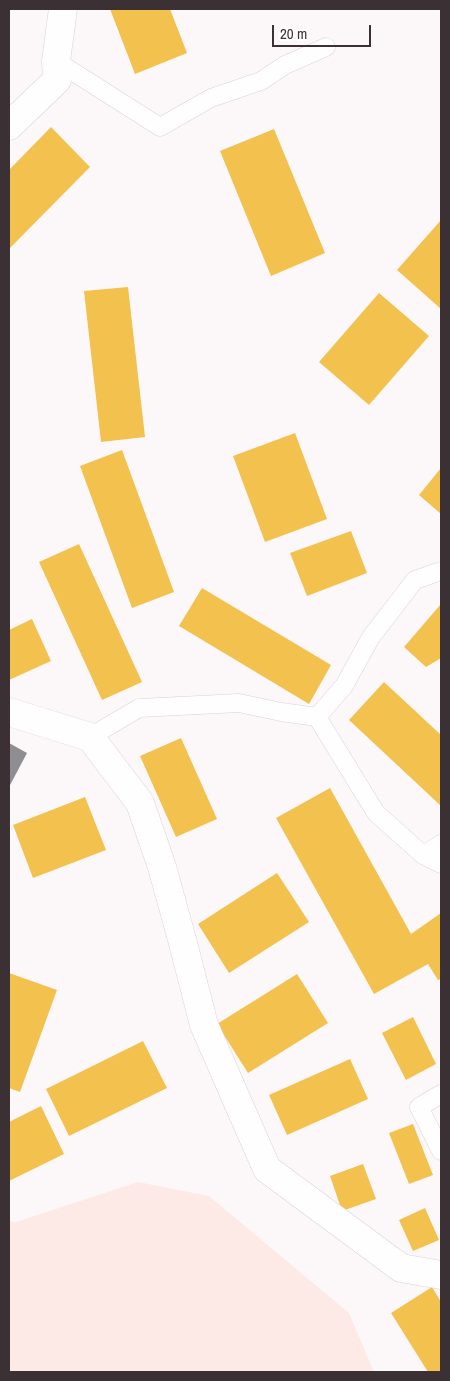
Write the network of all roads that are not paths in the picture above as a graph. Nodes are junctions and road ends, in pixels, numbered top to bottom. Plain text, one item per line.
1 (63, 9) edge
2 (326, 47) dead end
3 (56, 61) junction
4 (9, 126) edge
5 (441, 571) edge
6 (9, 712) edge
7 (317, 717) junction
8 (90, 737) junction
9 (441, 844) edge
10 (423, 855) junction
11 (441, 864) edge
12 (441, 1094) edge
13 (441, 1151) edge
14 (441, 1275) edge

1 - 3 street
2 - 3 lane
3 - 4 street
5 - 7 lane
6 - 8 street
7 - 8 lane
7 - 10 lane
8 - 14 street
9 - 10 lane
10 - 11 lane
12 - 13 lane

